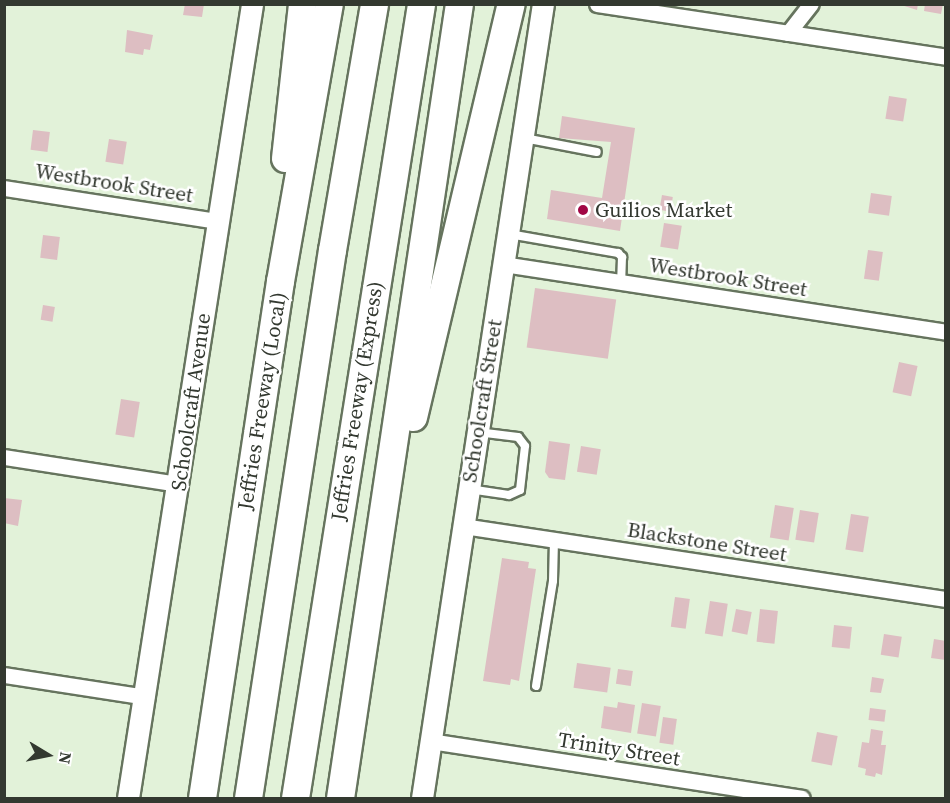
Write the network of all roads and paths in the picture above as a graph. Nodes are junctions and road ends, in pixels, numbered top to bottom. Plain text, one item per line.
1 (252, 4) edge
2 (302, 4) edge
3 (329, 4) edge
4 (374, 4) edge
5 (421, 4) edge
6 (459, 4) edge
7 (511, 4) edge
8 (543, 4) edge
9 (597, 4) edge
10 (811, 4) edge
11 (788, 33) junction
12 (945, 57) edge
13 (522, 138) junction
14 (597, 152) dead end
15 (4, 188) edge
16 (218, 220) junction
17 (508, 233) junction
18 (503, 264) junction
19 (621, 281) junction
20 (945, 332) edge
21 (260, 414) junction
22 (478, 432) junction
23 (4, 457) edge
24 (178, 484) junction
25 (469, 489) junction
26 (463, 526) junction
27 (554, 540) junction
28 (945, 600) edge
29 (4, 675) edge
30 (536, 686) dead end
31 (146, 697) junction
32 (430, 741) junction
33 (344, 768) junction
34 (128, 798) edge
35 (202, 798) edge
36 (248, 798) edge
37 (294, 798) edge
38 (340, 798) edge
39 (422, 798) edge
40 (802, 798) edge

1 - 16 main road, Schoolcraft Avenue
2 - 21 highway
3 - 21 highway, Jeffries Freeway (Local)
4 - 36 highway
5 - 37 highway, Jeffries Freeway (Express)
6 - 33 highway
7 - 33 highway
8 - 13 main road, Schoolcraft Street
9 - 11 street
10 - 11 street
11 - 12 street
13 - 14 lane
13 - 17 main road, Schoolcraft Street
15 - 16 street, Westbrook Street
16 - 24 main road, Schoolcraft Avenue
17 - 18 main road, Schoolcraft Street
17 - 19 lane
18 - 19 street, Westbrook Street
18 - 22 main road, Schoolcraft Street
19 - 20 street, Westbrook Street
21 - 35 highway, Jeffries Freeway (Local)
22 - 25 main road, Schoolcraft Street
22 - 25 lane
23 - 24 street
24 - 31 main road, Schoolcraft Avenue
25 - 26 main road, Schoolcraft Street
26 - 27 street, Blackstone Street
26 - 32 main road, Schoolcraft Street
27 - 28 street, Blackstone Street
27 - 30 lane
29 - 31 street
31 - 34 main road, Schoolcraft Avenue
32 - 39 main road, Schoolcraft Street
32 - 40 street, Trinity Street
33 - 38 highway

